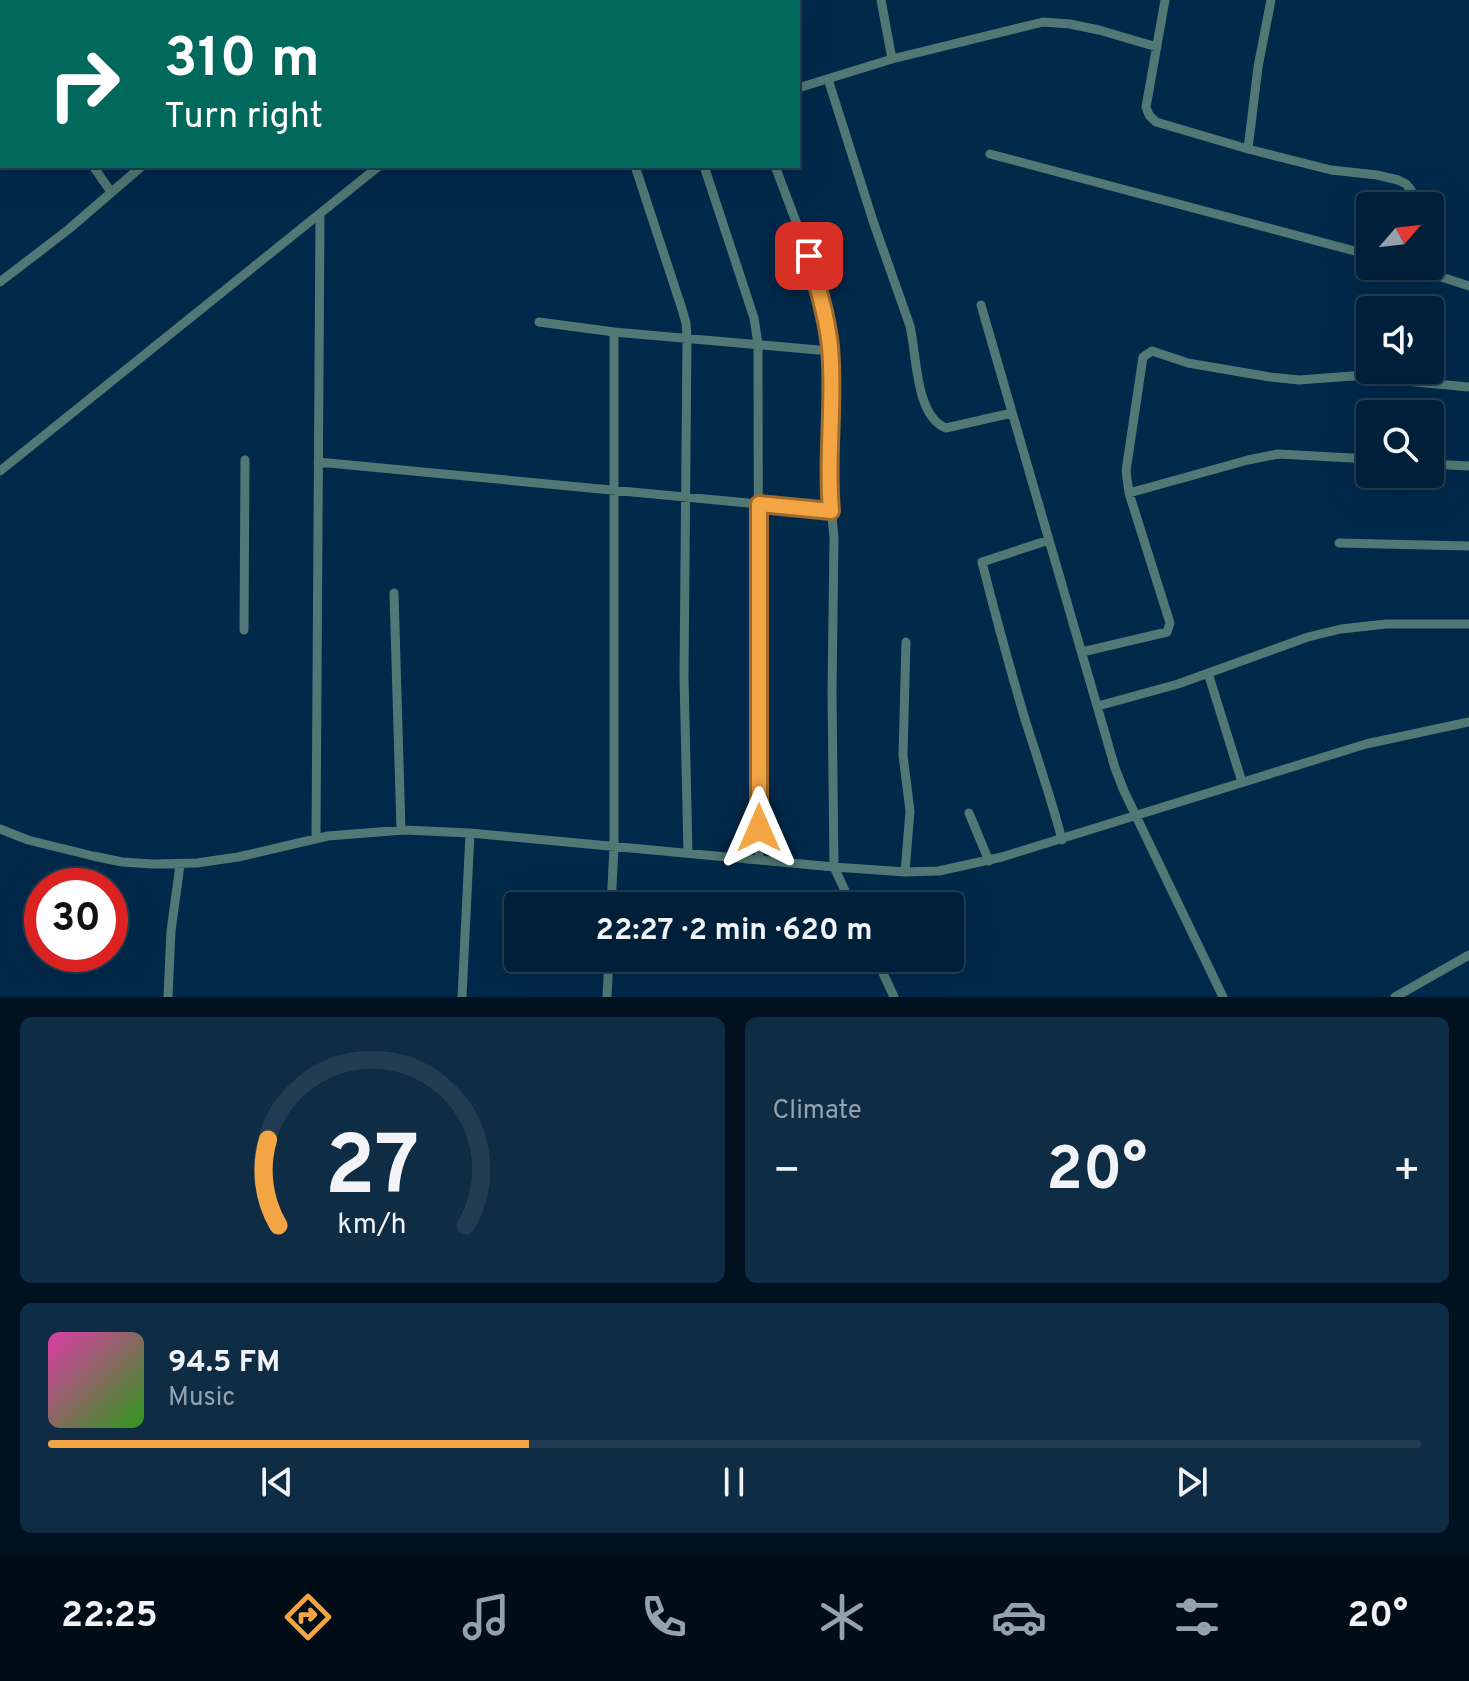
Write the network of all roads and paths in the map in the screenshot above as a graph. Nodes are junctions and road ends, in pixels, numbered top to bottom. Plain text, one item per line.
1 (881, 0) edge
2 (1165, 0) edge
3 (1271, 0) edge
4 (1157, 47) junction
5 (892, 59) junction
6 (828, 79) junction
7 (800, 87) edge
8 (1248, 149) junction
9 (990, 154) dead end
10 (94, 168) edge
11 (140, 168) edge
12 (377, 168) edge
13 (636, 168) edge
14 (705, 168) edge
15 (776, 168) edge
16 (111, 192) junction
17 (1411, 192) edge
18 (320, 214) junction
19 (1356, 251) edge
20 (1444, 278) edge
21 (0, 282) edge
22 (1469, 286) edge
23 (981, 305) dead end
24 (539, 322) dead end
25 (614, 332) junction
26 (687, 338) junction
27 (758, 344) junction
28 (830, 351) junction
29 (1469, 387) edge
30 (1012, 413) junction
31 (1356, 458) edge
32 (245, 460) dead end
33 (318, 462) junction
34 (1444, 465) edge
35 (1469, 466) edge
36 (0, 471) edge
37 (614, 490) junction
38 (1129, 493) junction
39 (686, 497) junction
40 (759, 504) junction
41 (831, 511) junction
42 (1049, 540) junction
43 (1339, 543) dead end
44 (1469, 546) edge
45 (394, 593) dead end
46 (1469, 624) edge
47 (244, 630) dead end
48 (906, 642) dead end
49 (1082, 652) junction
50 (1208, 673) junction
51 (1098, 706) junction
52 (1469, 722) edge
53 (1242, 782) junction
54 (969, 813) dead end
55 (1136, 816) junction
56 (0, 829) edge
57 (401, 830) junction
58 (470, 833) junction
59 (316, 839) junction
60 (1062, 840) junction
61 (614, 847) junction
62 (688, 853) junction
63 (759, 859) junction
64 (989, 861) junction
65 (180, 865) junction
66 (834, 867) junction
67 (905, 872) junction
68 (612, 892) edge
69 (846, 892) edge
70 (1469, 955) edge
71 (608, 972) edge
72 (882, 972) edge
73 (168, 997) edge
74 (462, 997) edge
75 (607, 997) edge
76 (894, 997) edge
77 (1223, 997) edge
78 (1395, 997) edge

1 - 5 street
2 - 4 street
3 - 8 street
4 - 5 street
4 - 8 street
5 - 6 street
6 - 7 street
6 - 30 street
8 - 17 street
9 - 19 street
10 - 16 street
11 - 16 street
12 - 18 street
13 - 26 street
14 - 27 street
15 - 28 street
16 - 21 street
18 - 33 street
18 - 36 street
20 - 22 street
23 - 30 street
24 - 25 street
25 - 26 street
25 - 37 street
26 - 27 street
26 - 39 street
27 - 28 street
27 - 40 street
28 - 41 street
29 - 38 street
30 - 42 street
31 - 38 street
32 - 47 street
33 - 37 street
33 - 59 street
34 - 35 street
37 - 39 street
37 - 61 street
38 - 49 street
39 - 40 street
39 - 62 street
40 - 41 street
40 - 63 street
41 - 66 street
42 - 49 street
42 - 60 street
43 - 44 street
45 - 57 street
46 - 50 street
48 - 67 street
49 - 51 street
50 - 51 street
50 - 53 street
51 - 55 street
52 - 53 street
53 - 55 street
54 - 64 street
55 - 60 street
55 - 77 street
56 - 65 street
57 - 58 street
57 - 59 street
58 - 61 street
58 - 74 street
59 - 65 street
60 - 64 street
61 - 62 street
61 - 68 street
62 - 63 street
63 - 66 street
64 - 67 street
65 - 73 street
66 - 67 street
66 - 69 street
70 - 78 street
71 - 75 street
72 - 76 street

